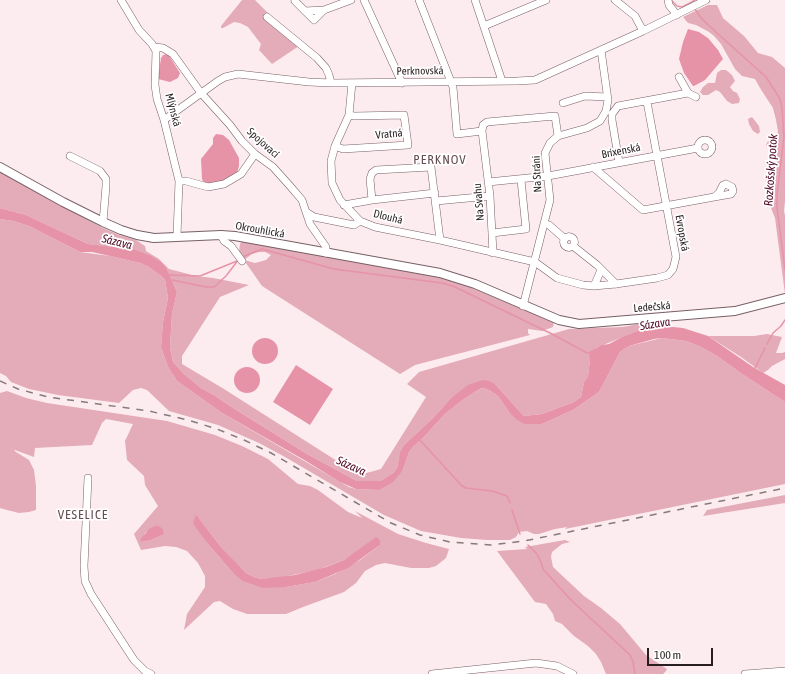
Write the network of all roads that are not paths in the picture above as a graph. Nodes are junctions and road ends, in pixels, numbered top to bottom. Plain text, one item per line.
1 (121, 0) edge
2 (351, 0) edge
3 (364, 0) edge
4 (419, 0) edge
5 (475, 0) edge
6 (546, 0) edge
7 (615, 0) edge
8 (668, 0) edge
9 (706, 0) edge
10 (295, 1) dead end
11 (535, 2) edge
12 (677, 15) junction
13 (267, 17) dead end
14 (484, 26) junction
15 (643, 31) junction
16 (155, 47) junction
17 (601, 50) junction
18 (679, 77) dead end
19 (450, 82) junction
20 (502, 82) junction
21 (352, 83) junction
22 (402, 83) junction
23 (331, 84) junction
24 (201, 93) junction
25 (688, 93) junction
26 (607, 97) junction
27 (696, 97) dead end
28 (647, 102) junction
29 (563, 103) dead end
30 (349, 115) junction
31 (164, 120) junction
32 (482, 131) junction
33 (558, 136) junction
34 (335, 146) junction
35 (698, 148) dead end
36 (256, 154) junction
37 (657, 155) junction
38 (70, 156) dead end
39 (619, 162) junction
40 (0, 167) edge
41 (593, 167) junction
42 (548, 176) junction
43 (521, 180) junction
44 (179, 181) junction
45 (488, 182) junction
46 (435, 193) junction
47 (490, 196) junction
48 (714, 197) dead end
49 (372, 200) junction
50 (436, 201) junction
51 (344, 205) junction
52 (666, 206) junction
53 (306, 212) junction
54 (360, 221) junction
55 (103, 222) junction
56 (549, 225) dead end
57 (492, 233) junction
58 (221, 235) junction
59 (177, 236) junction
60 (440, 240) junction
61 (326, 253) junction
62 (494, 253) junction
63 (242, 261) dead end
64 (535, 262) junction
65 (601, 270) junction
66 (616, 284) junction
67 (594, 286) junction
68 (785, 298) edge
69 (524, 306) junction
70 (88, 478) dead end
71 (785, 671) edge
72 (151, 674) edge
73 (432, 674) edge
74 (573, 674) edge
75 (745, 674) edge

1 - 16 street
2 - 10 street
3 - 22 street
4 - 19 street
5 - 14 street
6 - 11 street
7 - 15 street
8 - 12 street
9 - 12 street, Perknovská
11 - 14 street
12 - 15 street, Perknovská
13 - 23 street
14 - 20 street
15 - 17 street, Perknovská
16 - 24 street, Spojovací
16 - 31 street, Mlýnská
17 - 20 street, Perknovská
17 - 26 street
18 - 25 street
19 - 20 street, Perknovská
19 - 22 street, Perknovská
19 - 32 street
21 - 22 street, Perknovská
21 - 23 street, Perknovská
21 - 30 street, Dlouhá
23 - 24 street, Perknovská
24 - 31 street, Perknovská
24 - 36 street, Spojovací
25 - 27 street
25 - 28 street
26 - 29 street
26 - 33 street
28 - 37 street, Evropská
28 - 39 street
30 - 34 street, Dlouhá
30 - 34 street, Vratná
31 - 44 street, Mlýnská
32 - 33 street
32 - 45 street, Na Svahu
33 - 42 street, Na Stráni
34 - 51 street, Dlouhá
35 - 37 street, Brixenská
36 - 44 street
36 - 53 street, Spojovací
37 - 39 street, Brixenská
37 - 52 street, Evropská
38 - 55 street
39 - 41 street, Brixenská
40 - 55 main road, Okrouhlická
41 - 42 street, Brixenská
41 - 52 street
42 - 43 street, Brixenská
42 - 64 street, Na Stráni
43 - 45 street, Brixenská
43 - 57 street
44 - 59 street, Mlýnská
45 - 47 street, Na Svahu
46 - 49 street
46 - 49 street
46 - 50 street
47 - 50 street
47 - 57 street, Na Svahu
48 - 52 street
49 - 51 street
50 - 60 street
51 - 54 street, Dlouhá
52 - 66 street, Evropská
53 - 54 street
53 - 61 street, Spojovací
54 - 60 street, Dlouhá
55 - 59 main road, Okrouhlická
56 - 65 street
57 - 62 street, Na Svahu
58 - 59 main road, Okrouhlická
58 - 61 main road, Okrouhlická
58 - 63 street
60 - 62 street, Dlouhá
61 - 69 main road, Okrouhlická
62 - 64 street, Dlouhá
64 - 67 street, Evropská
64 - 69 street, Na Stráni
65 - 66 street
65 - 67 street
66 - 67 street, Evropská
68 - 69 main road, Ledečská
70 - 72 street
71 - 75 street
73 - 74 street

